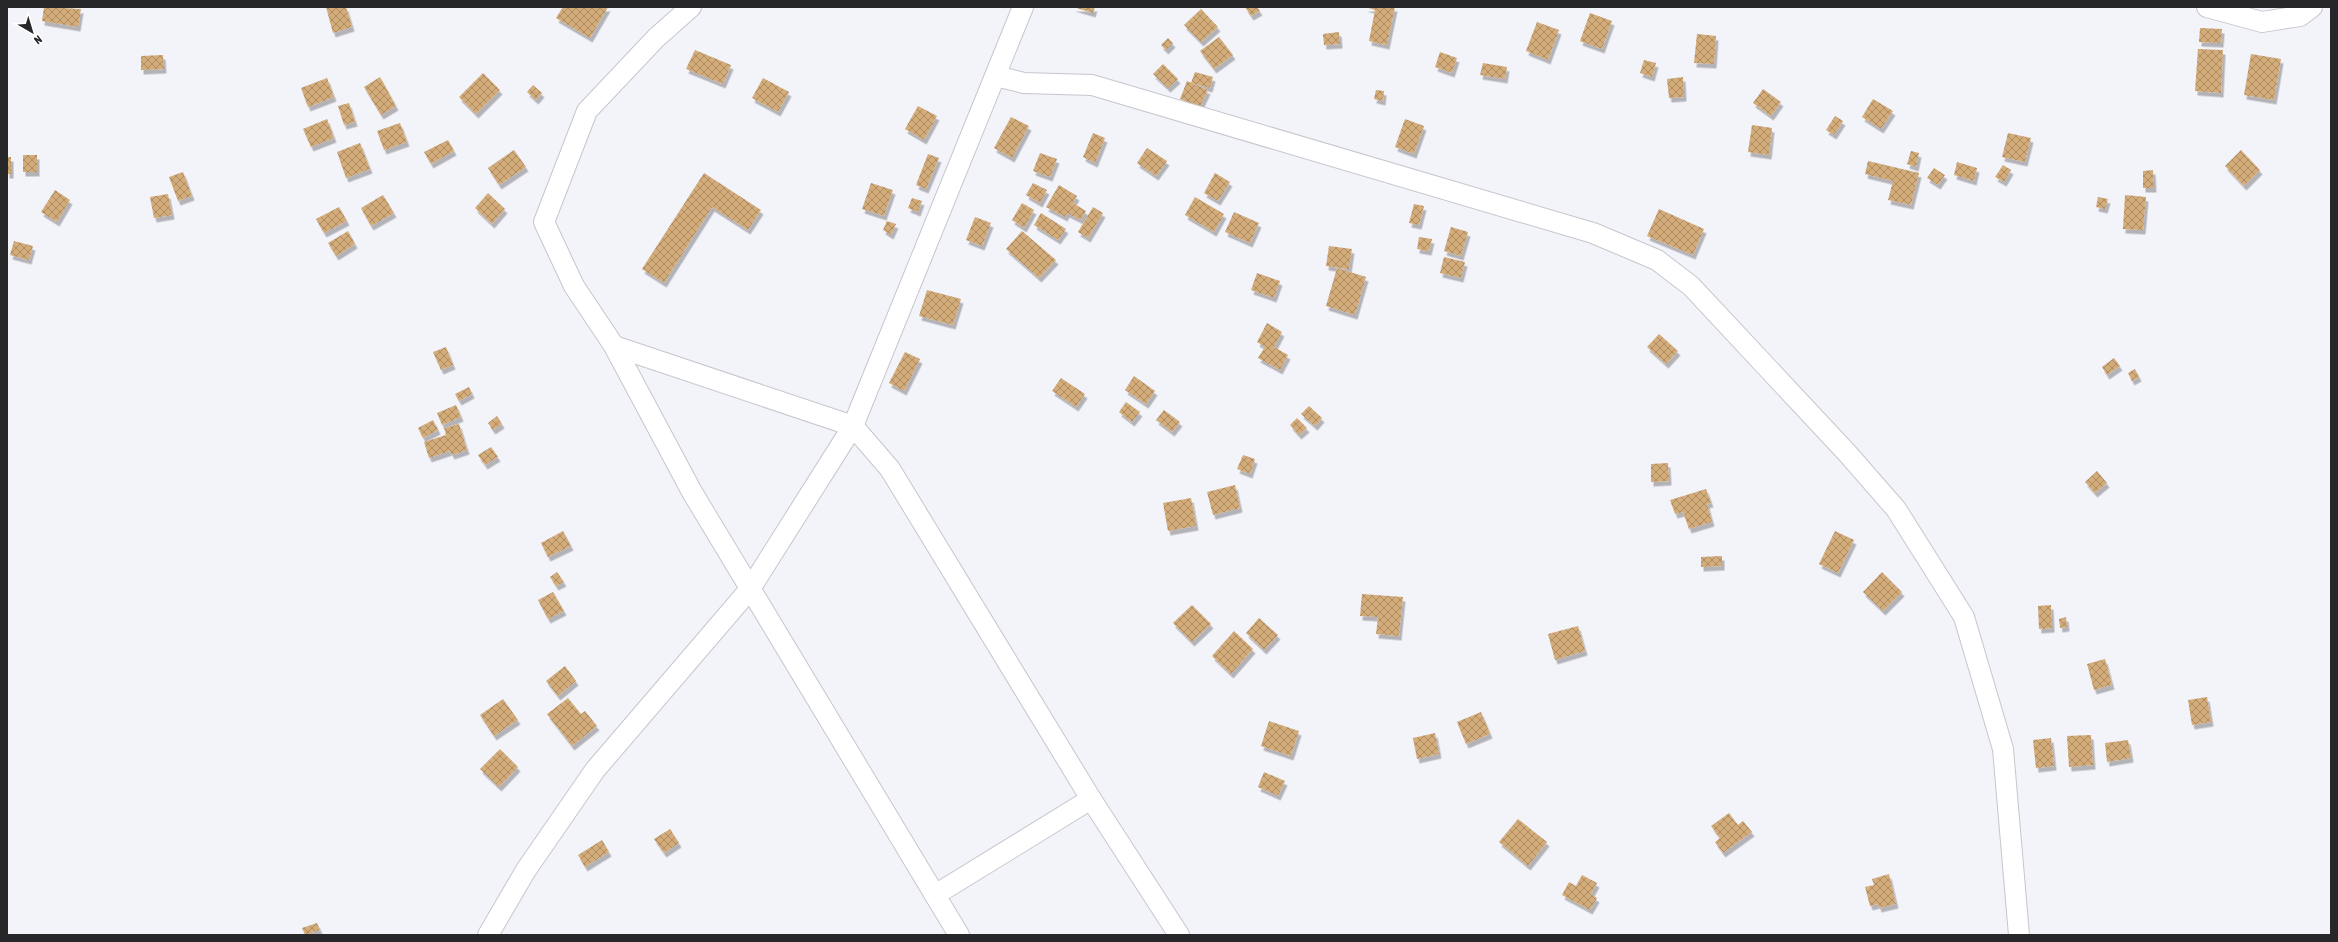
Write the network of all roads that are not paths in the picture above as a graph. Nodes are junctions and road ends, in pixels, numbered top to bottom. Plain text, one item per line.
1 (690, 7) edge
2 (1023, 7) edge
3 (2207, 7) edge
4 (2312, 7) edge
5 (996, 76) junction
6 (614, 346) junction
7 (853, 426) junction
8 (750, 589) junction
9 (1091, 799) junction
10 (935, 895) junction
11 (488, 935) edge
12 (959, 935) edge
13 (1179, 935) edge
14 (2019, 935) edge

1 - 6 street
2 - 5 street
3 - 4 street
5 - 7 street
5 - 14 street
6 - 7 street
6 - 8 street
7 - 8 street
7 - 9 street
8 - 10 street
8 - 11 street
9 - 10 street
9 - 13 street
10 - 12 street

